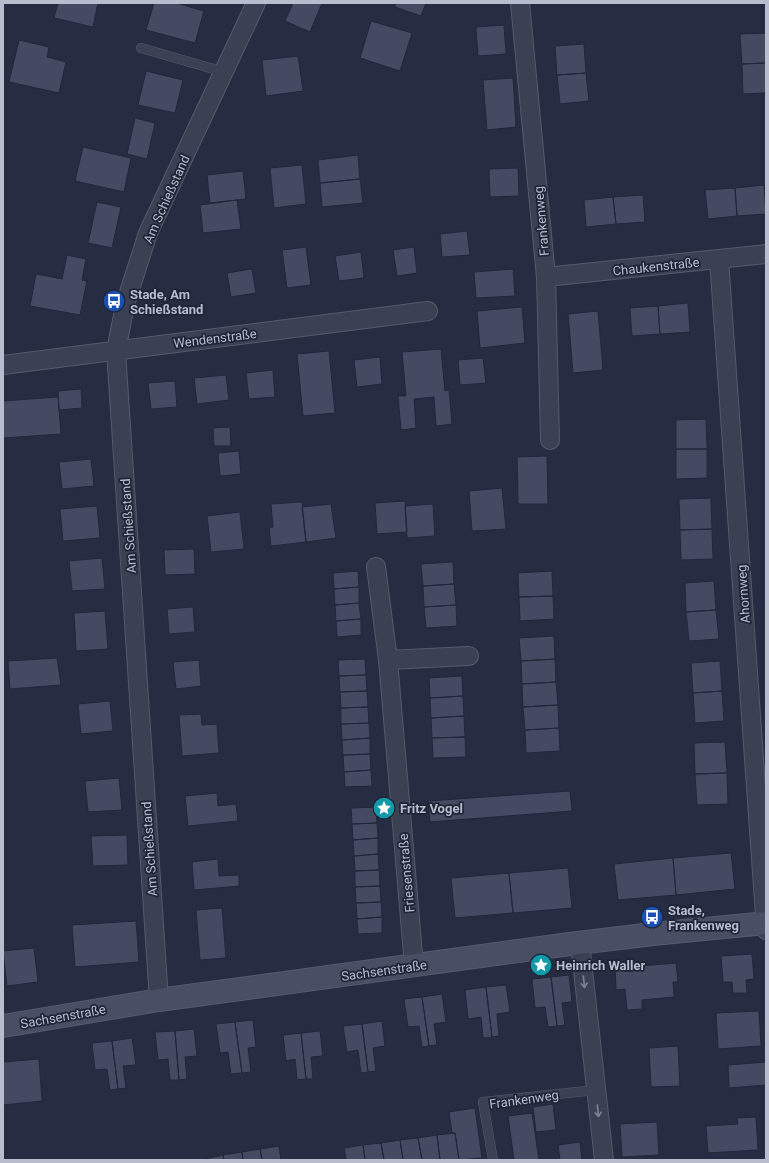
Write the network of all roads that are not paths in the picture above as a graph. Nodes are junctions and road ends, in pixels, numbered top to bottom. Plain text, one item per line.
1 (256, 3) edge
2 (520, 3) edge
3 (141, 48) dead end
4 (224, 72) junction
5 (766, 254) edge
6 (719, 259) junction
7 (546, 277) junction
8 (428, 310) dead end
9 (116, 351) junction
10 (3, 366) edge
11 (550, 440) dead end
12 (376, 567) dead end
13 (469, 656) dead end
14 (388, 660) junction
15 (766, 926) edge
16 (580, 943) junction
17 (414, 966) junction
18 (159, 1000) junction
19 (3, 1026) edge
20 (596, 1090) junction
21 (492, 1160) edge
22 (604, 1160) edge

1 - 4 street, Am Schießstand
2 - 7 street, Frankenweg
3 - 4 lane
4 - 9 street, Am Schießstand
5 - 6 street, Chaukenstraße
6 - 7 street, Chaukenstraße
6 - 15 street, Ahornweg
7 - 11 street, Frankenweg
8 - 9 street, Wendenstraße
9 - 10 street, Wendenstraße
9 - 18 street, Am Schießstand
12 - 14 street, Friesenstraße
13 - 14 street
14 - 17 street, Friesenstraße
15 - 16 street, Sachsenstraße
16 - 17 street, Sachsenstraße
16 -> 20 street
17 - 18 street, Sachsenstraße
18 - 19 street, Sachsenstraße
20 - 21 lane, Frankenweg
20 -> 22 street

